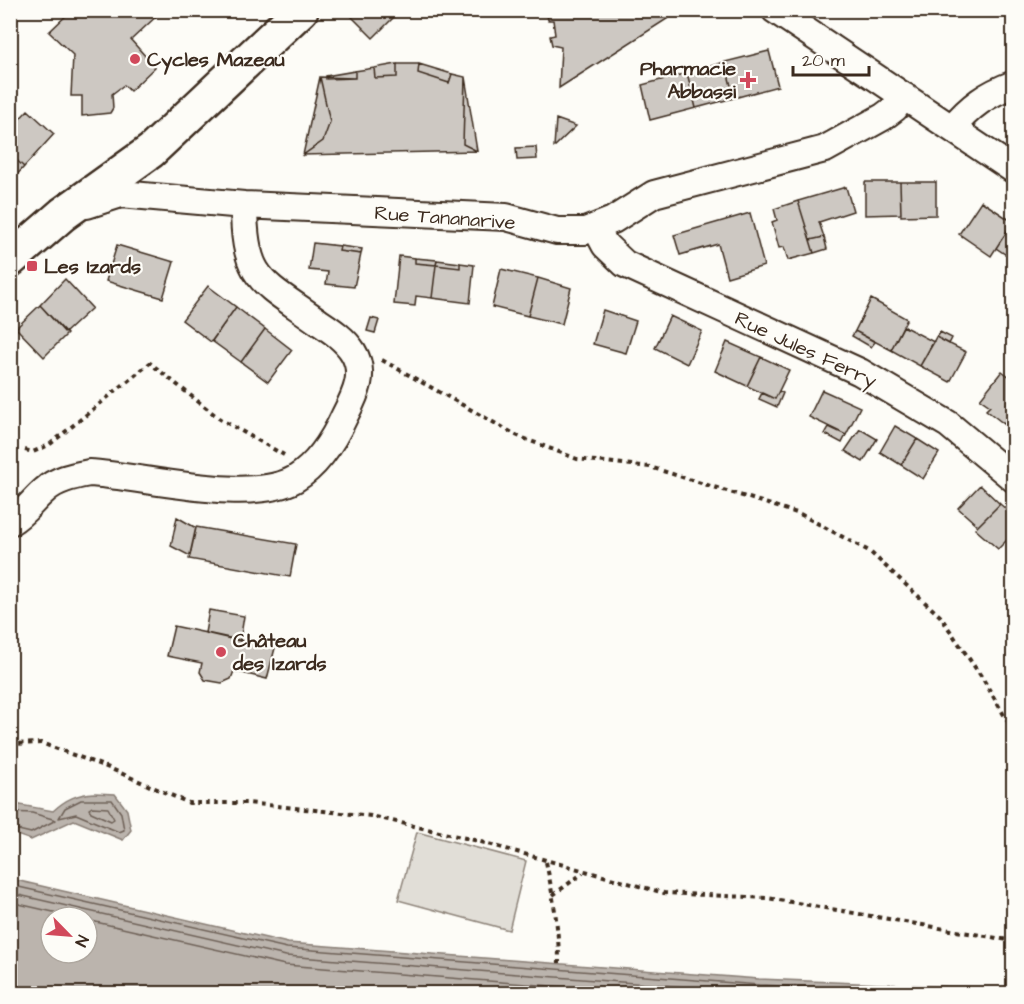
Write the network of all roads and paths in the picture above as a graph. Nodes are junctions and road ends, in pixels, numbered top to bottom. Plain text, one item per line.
1 (270, 10) edge
2 (301, 10) edge
3 (775, 10) edge
4 (1014, 84) edge
5 (904, 96) junction
6 (952, 128) junction
7 (1014, 170) edge
8 (244, 205) junction
9 (63, 214) junction
10 (596, 228) junction
11 (10, 260) edge
12 (358, 365) junction
13 (25, 450) dead end
14 (307, 470) junction
15 (1014, 479) edge
16 (10, 522) edge
17 (1014, 732) edge
18 (10, 744) edge
19 (546, 861) junction
20 (583, 872) junction
21 (553, 895) junction
22 (1014, 941) edge
23 (559, 963) dead end

1 - 9 main road
2 - 9 main road
3 - 5 street
4 - 6 street
5 - 6 street
5 - 10 street, Rue Tananarive
6 - 7 street
8 - 9 street, Rue Tananarive
8 - 10 street, Rue Tananarive
8 - 12 street
9 - 11 main road
10 - 15 street, Rue Jules Ferry
12 - 14 street
12 - 17 path
13 - 14 path
14 - 16 street
18 - 19 path
19 - 20 path
19 - 21 path
20 - 21 path
20 - 22 path
21 - 23 path

